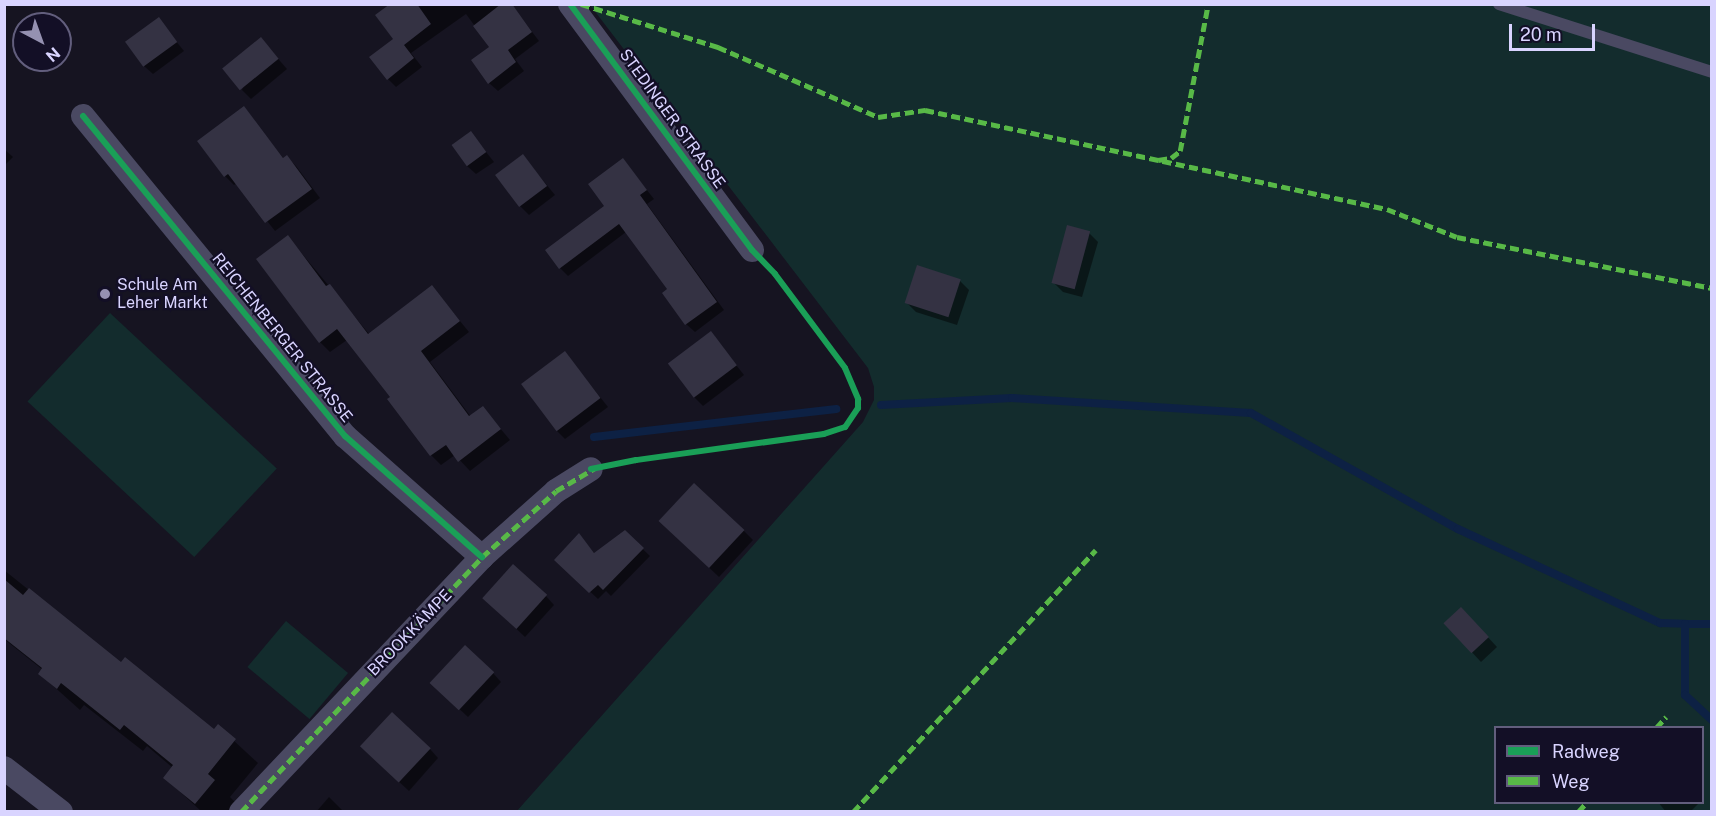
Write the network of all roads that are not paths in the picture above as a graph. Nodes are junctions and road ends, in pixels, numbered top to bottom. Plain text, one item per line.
1 (570, 4) edge
2 (1499, 4) edge
3 (1712, 72) edge
4 (82, 116) dead end
5 (752, 250) dead end
6 (591, 469) dead end
7 (482, 557) junction
8 (4, 768) edge
9 (61, 812) edge
10 (241, 812) edge

1 - 5 street, STEDINGER STRASSE
2 - 3 lane
4 - 7 street, REICHENBERGER STRASSE
6 - 7 street, BROOKKÄMPE
7 - 10 street, BROOKKÄMPE
8 - 9 street

